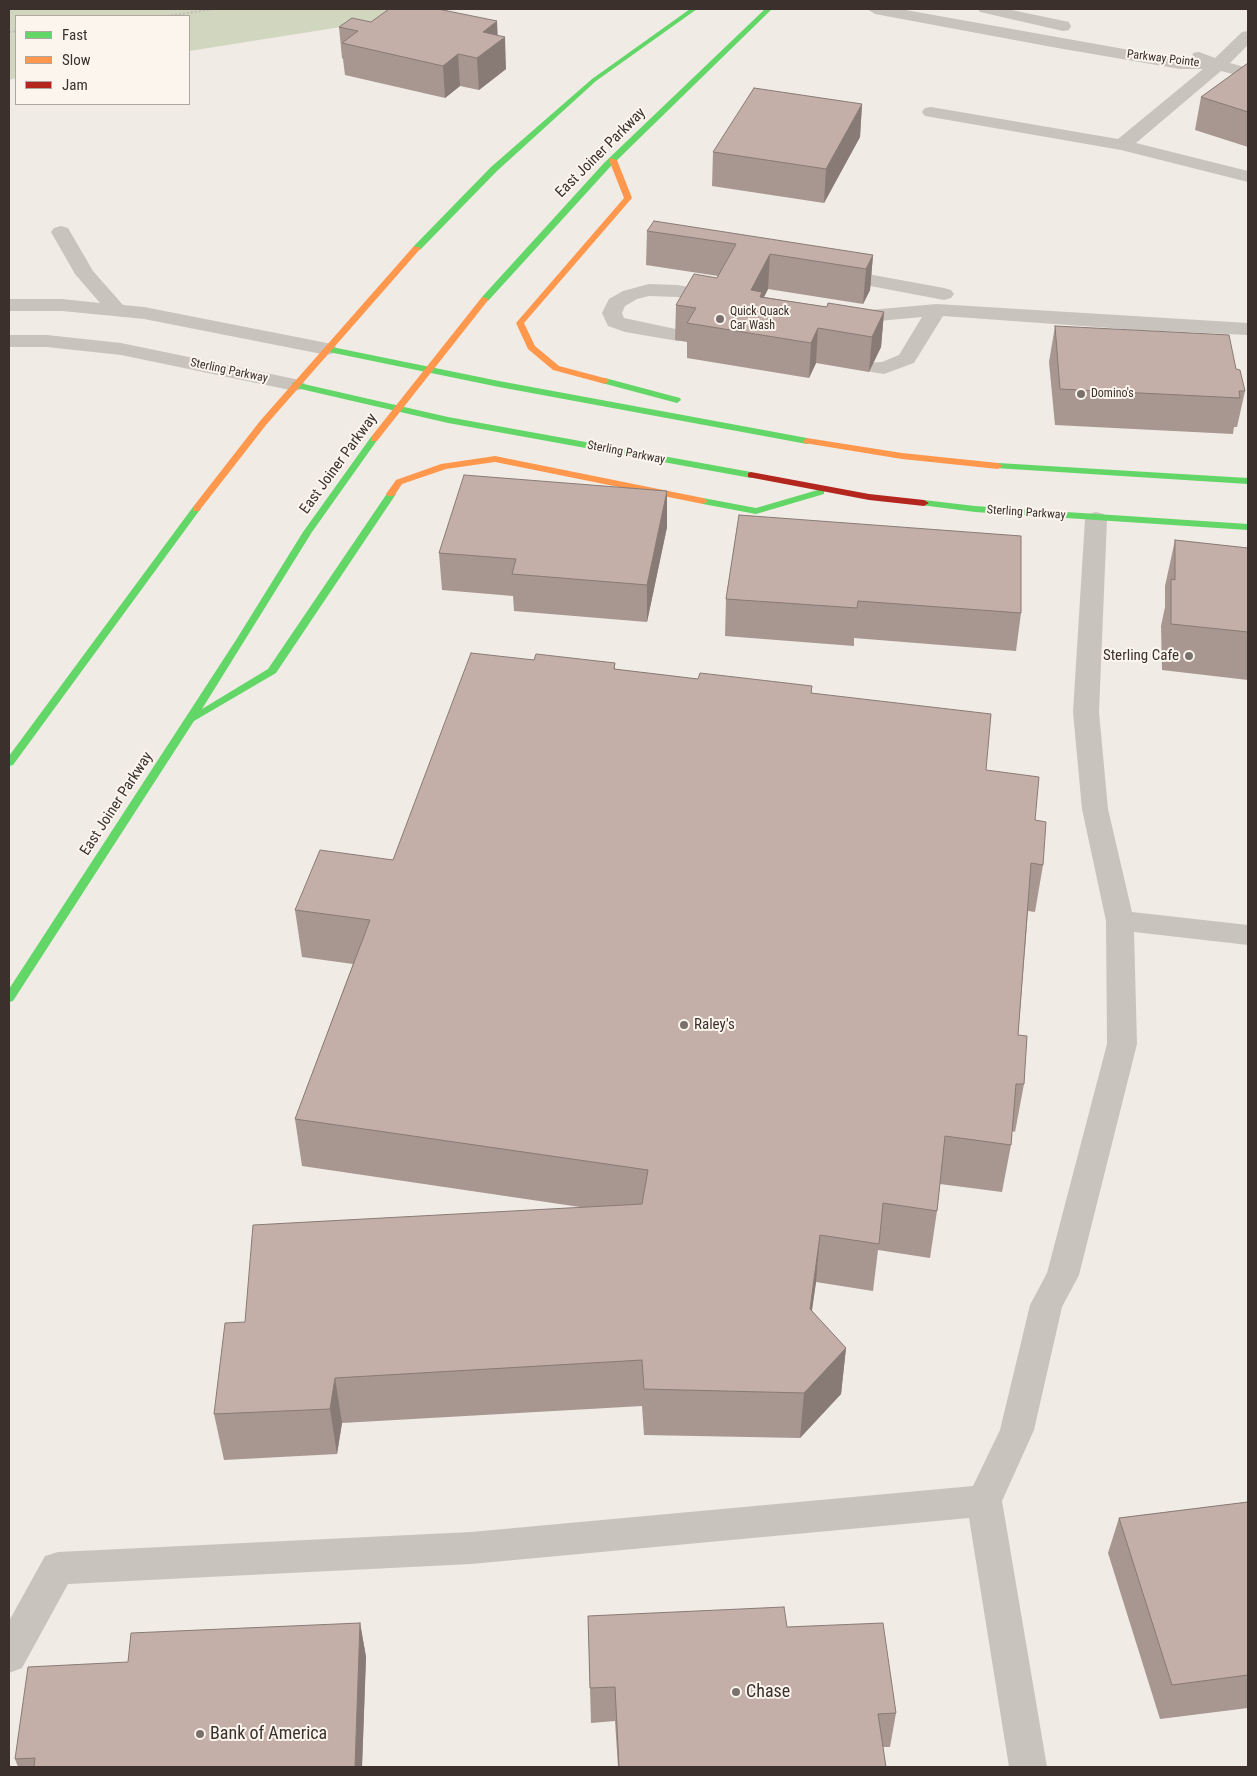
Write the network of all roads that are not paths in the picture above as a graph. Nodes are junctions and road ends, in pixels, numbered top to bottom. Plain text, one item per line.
1 (694, 9) edge
2 (770, 9) edge
3 (875, 9) edge
4 (986, 9) edge
5 (1248, 36) edge
6 (1216, 64) junction
7 (1248, 73) edge
8 (931, 112) dead end
9 (1122, 145) junction
10 (614, 160) junction
11 (1248, 177) edge
12 (61, 232) dead end
13 (816, 270) edge
14 (723, 299) edge
15 (941, 302) junction
16 (9, 305) edge
17 (117, 310) junction
18 (824, 318) edge
19 (1248, 329) edge
20 (678, 335) edge
21 (9, 341) edge
22 (327, 349) junction
23 (872, 367) edge
24 (430, 370) junction
25 (295, 385) junction
26 (689, 403) dead end
27 (399, 409) junction
28 (737, 416) dead end
29 (860, 449) junction
30 (1248, 481) edge
31 (828, 490) junction
32 (1096, 519) junction
33 (1248, 527) edge
34 (188, 721) junction
35 (9, 763) edge
36 (1120, 921) junction
37 (1248, 935) edge
38 (9, 998) edge
39 (984, 1501) junction
40 (9, 1656) edge
41 (1028, 1767) edge

1 - 22 main road
2 - 10 main road, East Joiner Parkway
3 - 6 lane, Parkway Pointe
4 - 6 lane, Parkway Pointe
5 - 6 lane
6 - 7 lane
6 - 9 lane
8 - 9 lane
9 - 11 lane
10 - 24 main road, East Joiner Parkway
10 - 26 main road
12 - 17 lane
13 - 15 lane
14 - 20 lane
15 - 18 lane
15 - 19 lane
15 - 23 lane
16 - 17 lane
17 - 22 lane
21 - 25 lane, Sterling Parkway
22 - 24 main road
22 - 25 main road
24 - 27 main road, East Joiner Parkway
24 - 29 main road
25 - 27 main road, Sterling Parkway
25 - 35 main road
27 - 31 main road, Sterling Parkway
27 - 34 main road, East Joiner Parkway
28 - 29 main road
29 - 30 main road
31 - 32 main road, Sterling Parkway
31 - 34 main road
32 - 33 main road, Sterling Parkway
32 - 36 lane
34 - 38 main road, East Joiner Parkway
36 - 37 lane
36 - 39 lane
39 - 40 lane
39 - 41 lane

